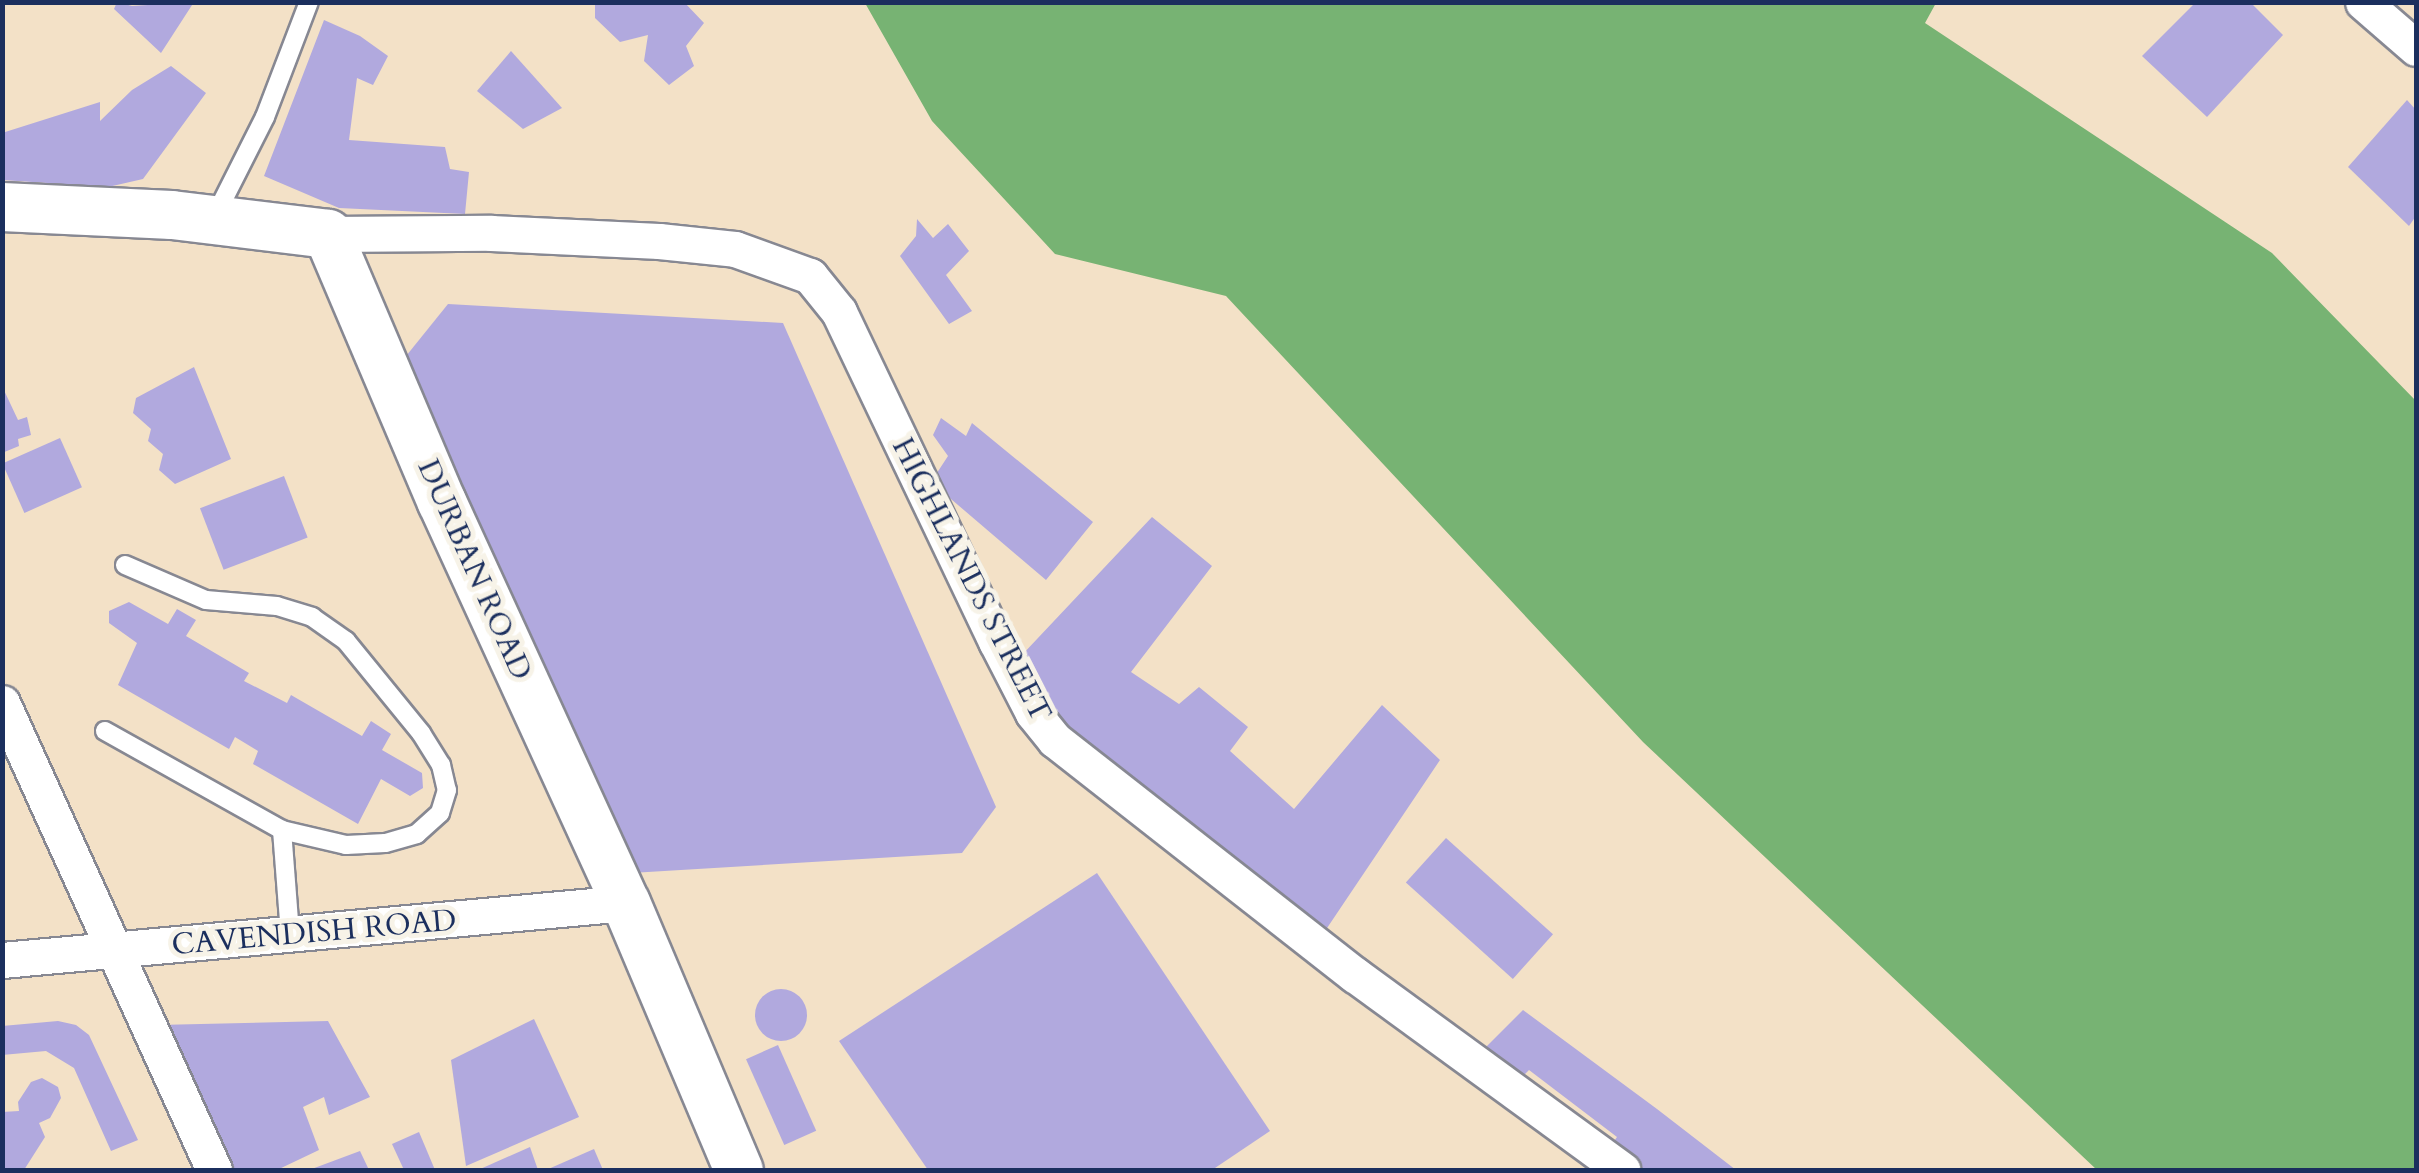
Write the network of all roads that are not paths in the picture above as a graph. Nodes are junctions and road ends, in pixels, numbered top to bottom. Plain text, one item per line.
1 (310, 2) edge
2 (2363, 2) edge
3 (2416, 48) edge
4 (2, 207) edge
5 (214, 219) junction
6 (328, 234) junction
7 (125, 566) dead end
8 (2, 703) edge
9 (104, 732) dead end
10 (282, 830) junction
11 (626, 903) junction
12 (290, 935) junction
13 (116, 952) junction
14 (2, 960) edge
15 (728, 1167) edge
16 (214, 1170) edge
17 (1622, 1170) edge

1 - 5 lane
2 - 3 street
4 - 5 street
5 - 6 street
6 - 11 street, DURBAN ROAD
6 - 17 street, HIGHLANDS STREET
7 - 10 lane
8 - 13 street
9 - 10 lane
10 - 12 lane
11 - 12 street, CAVENDISH ROAD
11 - 15 street, DURBAN ROAD
12 - 13 street, CAVENDISH ROAD
13 - 14 street, CAVENDISH ROAD
13 - 16 street

